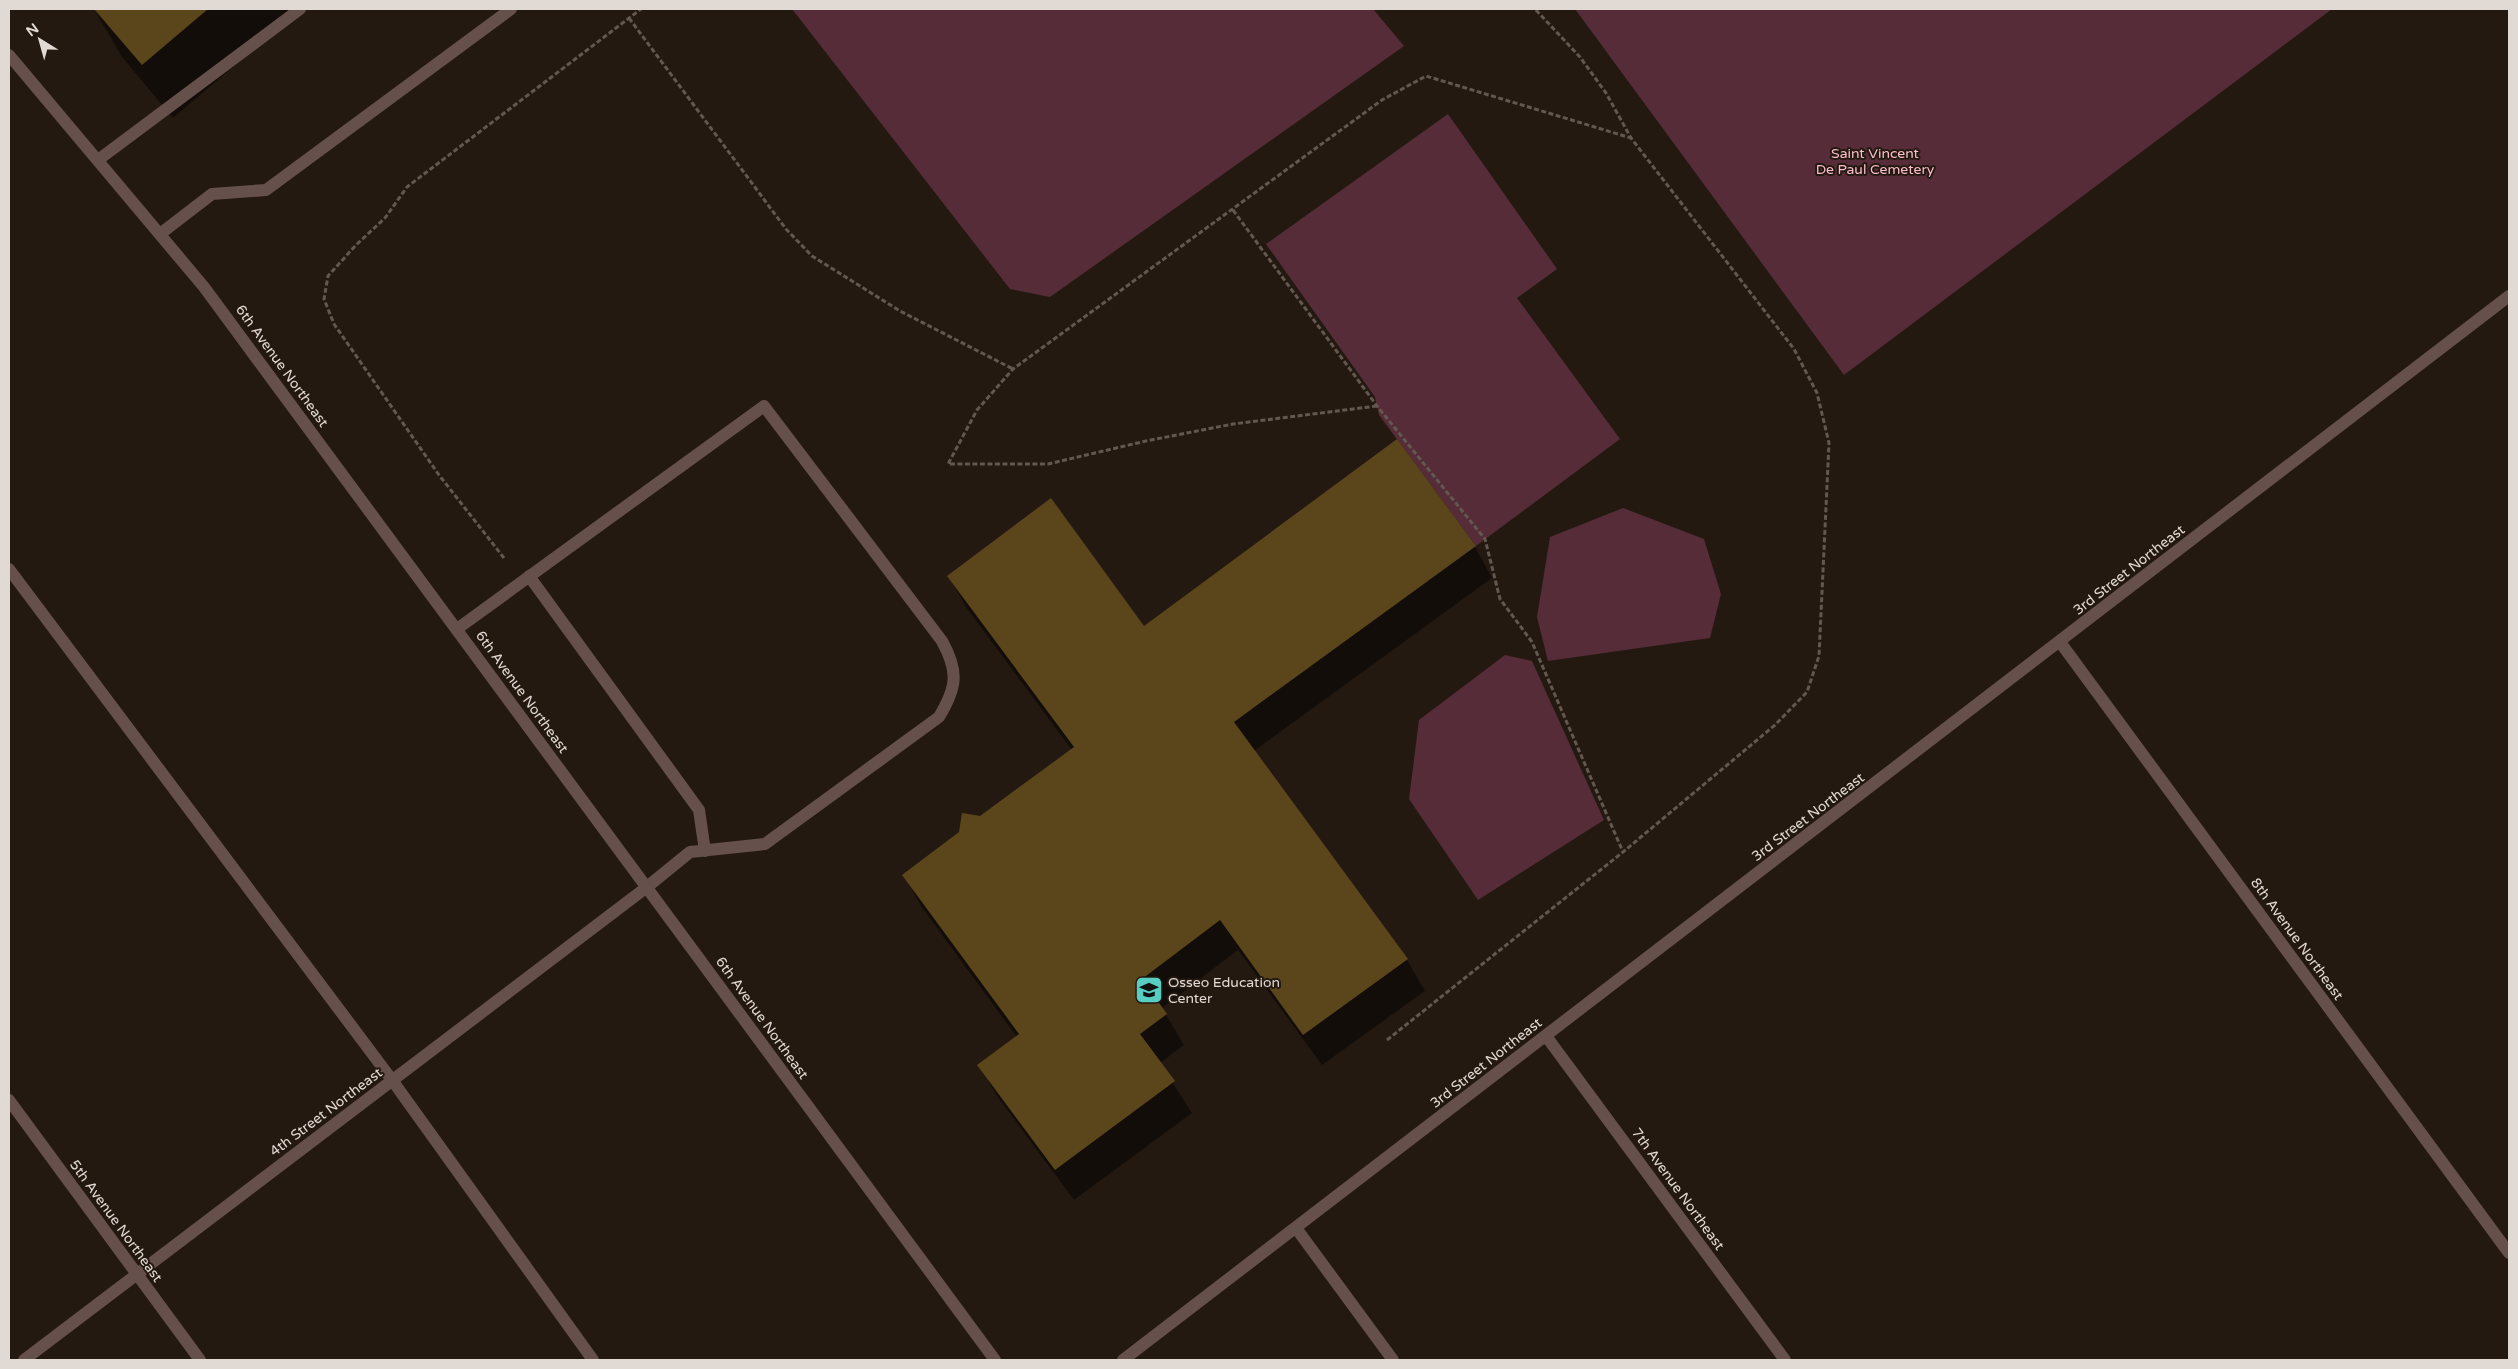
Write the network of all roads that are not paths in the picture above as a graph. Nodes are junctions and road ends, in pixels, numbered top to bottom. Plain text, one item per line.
1 (300, 9) edge
2 (511, 9) edge
3 (9, 55) edge
4 (98, 160) junction
5 (160, 234) junction
6 (2509, 296) edge
7 (9, 569) edge
8 (529, 576) junction
9 (456, 629) junction
10 (2060, 642) junction
11 (705, 851) junction
12 (647, 887) junction
13 (1546, 1036) junction
14 (392, 1080) junction
15 (9, 1100) edge
16 (1296, 1228) junction
17 (2509, 1253) edge
18 (137, 1275) junction
19 (24, 1360) edge
20 (200, 1360) edge
21 (592, 1360) edge
22 (995, 1360) edge
23 (1123, 1360) edge
24 (1392, 1360) edge
25 (1785, 1360) edge

1 - 4 street
2 - 5 street
3 - 4 street, 6th Avenue Northeast
4 - 5 street, 6th Avenue Northeast
5 - 9 street, 6th Avenue Northeast
6 - 10 street, 3rd Street Northeast
7 - 14 street
8 - 9 street
8 - 11 street
8 - 11 street, 4th Street Northeast
9 - 12 street, 6th Avenue Northeast
10 - 13 street, 3rd Street Northeast
10 - 17 street, 8th Avenue Northeast
11 - 12 street, 4th Street Northeast
12 - 14 street, 4th Street Northeast
12 - 22 street, 6th Avenue Northeast
13 - 16 street, 3rd Street Northeast
13 - 25 street, 7th Avenue Northeast
14 - 18 street, 4th Street Northeast
14 - 21 street
15 - 18 street, 5th Avenue Northeast
16 - 23 street, 3rd Street Northeast
16 - 24 street
18 - 19 street, 4th Street Northeast
18 - 20 street, 5th Avenue Northeast

